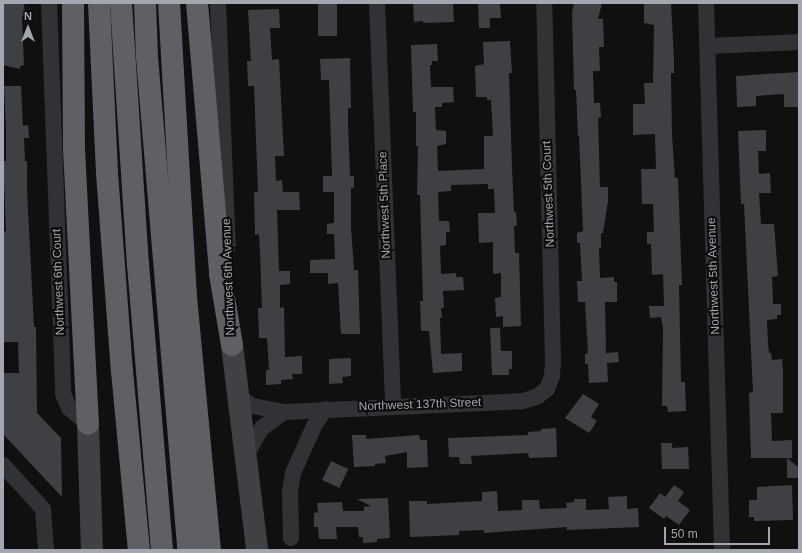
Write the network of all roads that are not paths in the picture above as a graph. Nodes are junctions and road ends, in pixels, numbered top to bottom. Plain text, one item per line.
1 (49, 3) edge
2 (73, 3) edge
3 (99, 3) edge
4 (121, 3) edge
5 (145, 3) edge
6 (169, 3) edge
7 (197, 3) edge
8 (218, 3) edge
9 (377, 3) edge
10 (544, 3) edge
11 (706, 3) edge
12 (799, 42) edge
13 (708, 46) junction
14 (232, 345) junction
15 (549, 384) joint
16 (237, 396) junction
17 (393, 406) junction
18 (325, 409) junction
19 (284, 412) junction
20 (88, 424) junction
21 (245, 457) junction
22 (3, 465) edge
23 (291, 538) dead end
24 (187, 540) edge
25 (209, 540) edge
26 (161, 541) edge
27 (138, 542) edge
28 (46, 550) edge
29 (92, 550) edge
30 (257, 550) edge
31 (722, 550) edge

1 - 20 street, Northwest 6th Court
2 - 20 highway
3 - 27 highway
4 - 26 highway
5 - 24 highway
6 - 25 highway
7 - 14 highway
8 - 14 street, Northwest 6th Avenue
9 - 17 street, Northwest 5th Place
10 - 15 street, Northwest 5th Court
11 - 13 street, Northwest 5th Avenue
12 - 13 street
13 - 31 street, Northwest 5th Avenue
14 - 16 main road, Northwest 6th Avenue
15 - 17 street, Northwest 137th Street
16 - 19 street, Northwest 137th Street
16 - 21 main road, Northwest 6th Avenue
17 - 18 street, Northwest 137th Street
18 - 19 street, Northwest 137th Street
18 - 23 street
19 - 21 street
20 - 29 main road
21 - 30 main road, Northwest 6th Avenue
22 - 28 street

